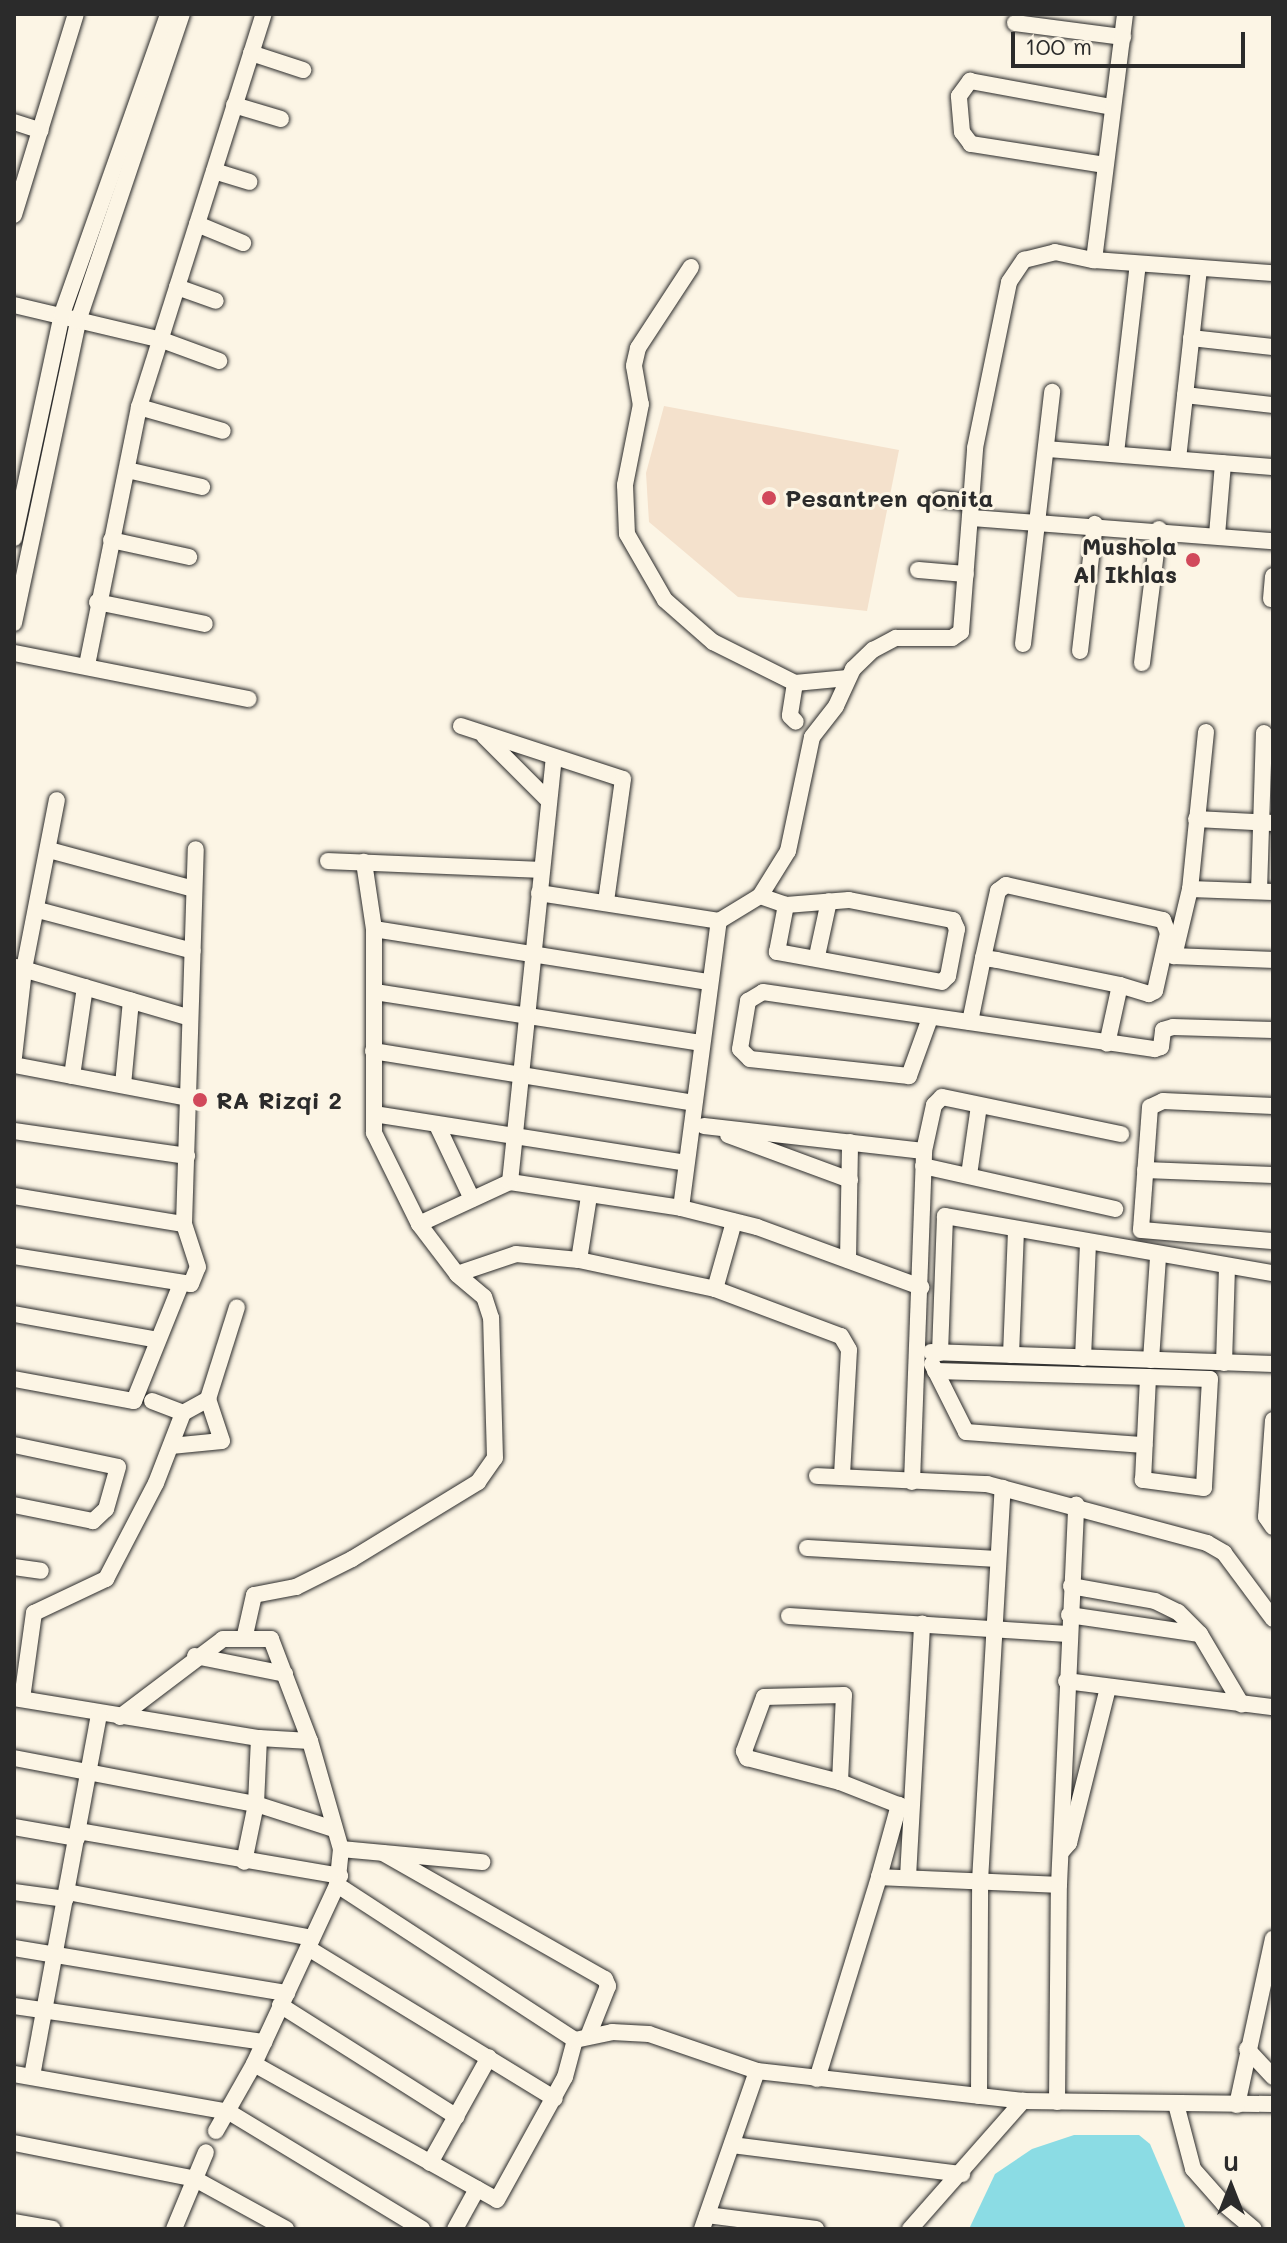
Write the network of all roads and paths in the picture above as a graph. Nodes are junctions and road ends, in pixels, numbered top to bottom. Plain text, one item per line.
1 (76, 14) edge
2 (168, 14) edge
3 (182, 14) edge
4 (264, 14) edge
5 (1125, 14) edge
6 (1015, 23) dead end
7 (1123, 37) junction
8 (251, 53) junction
9 (303, 70) dead end
10 (234, 105) junction
11 (1112, 107) junction
12 (281, 119) dead end
13 (14, 122) edge
14 (41, 131) junction
15 (1105, 165) junction
16 (214, 171) junction
17 (249, 182) dead end
18 (14, 215) edge
19 (197, 224) junction
20 (243, 243) dead end
21 (1094, 260) junction
22 (1138, 264) junction
23 (691, 267) dead end
24 (1199, 268) junction
25 (1273, 273) edge
26 (177, 287) junction
27 (216, 301) dead end
28 (14, 305) edge
29 (62, 314) junction
30 (78, 321) junction
31 (1191, 338) junction
32 (162, 340) junction
33 (1273, 347) edge
34 (219, 361) dead end
35 (1052, 392) dead end
36 (1185, 395) junction
37 (1273, 405) edge
38 (139, 407) junction
39 (223, 431) dead end
40 (1047, 449) junction
41 (1116, 453) junction
42 (1178, 459) junction
43 (1223, 463) junction
44 (1273, 467) edge
45 (127, 470) junction
46 (202, 487) dead end
47 (940, 499) dead end
48 (972, 510) junction
49 (1038, 520) junction
50 (1095, 524) junction
51 (1159, 529) junction
52 (1217, 535) junction
53 (14, 538) edge
54 (111, 540) junction
55 (1273, 541) edge
56 (189, 557) dead end
57 (918, 570) dead end
58 (966, 574) junction
59 (1273, 576) edge
60 (1271, 599) dead end
61 (97, 602) junction
62 (14, 623) edge
63 (205, 624) dead end
64 (1023, 644) dead end
65 (1080, 651) dead end
66 (14, 653) edge
67 (1142, 663) dead end
68 (87, 665) junction
69 (848, 678) junction
70 (795, 683) junction
71 (249, 699) dead end
72 (796, 722) dead end
73 (461, 726) dead end
74 (479, 731) junction
75 (1206, 732) dead end
76 (1264, 733) dead end
77 (554, 758) junction
78 (57, 800) dead end
79 (548, 800) junction
80 (1196, 819) junction
81 (1266, 822) edge
82 (196, 849) dead end
83 (49, 850) junction
84 (328, 861) dead end
85 (364, 862) junction
86 (541, 870) junction
87 (194, 889) junction
88 (1190, 889) junction
89 (1266, 891) edge
90 (539, 893) junction
91 (760, 896) junction
92 (829, 901) junction
93 (606, 902) junction
94 (786, 905) junction
95 (38, 910) junction
96 (719, 921) junction
97 (374, 929) junction
98 (193, 951) junction
99 (533, 956) junction
100 (817, 956) junction
101 (983, 958) junction
102 (1273, 960) edge
103 (19, 968) edge
104 (709, 982) junction
105 (1120, 985) junction
106 (85, 987) junction
107 (375, 992) junction
108 (131, 1000) junction
109 (190, 1018) junction
110 (524, 1018) junction
111 (930, 1018) junction
112 (970, 1022) junction
113 (1273, 1030) edge
114 (702, 1043) junction
115 (1107, 1044) junction
116 (373, 1051) junction
117 (14, 1057) edge
118 (14, 1065) edge
119 (517, 1074) junction
120 (72, 1076) junction
121 (123, 1085) junction
122 (189, 1098) junction
123 (694, 1103) junction
124 (979, 1106) junction
125 (1273, 1106) edge
126 (374, 1114) junction
127 (437, 1125) junction
128 (698, 1125) junction
129 (14, 1131) edge
130 (1121, 1134) dead end
131 (512, 1139) junction
132 (850, 1142) junction
133 (187, 1156) junction
134 (924, 1158) junction
135 (686, 1163) junction
136 (1145, 1170) junction
137 (969, 1175) junction
138 (1273, 1175) edge
139 (850, 1180) junction
140 (510, 1182) junction
141 (14, 1196) edge
142 (589, 1196) junction
143 (472, 1199) junction
144 (681, 1208) junction
145 (1115, 1209) dead end
146 (734, 1222) junction
147 (184, 1224) junction
148 (419, 1224) junction
149 (1016, 1231) junction
150 (1273, 1241) edge
151 (1088, 1242) junction
152 (14, 1256) edge
153 (1158, 1256) junction
154 (579, 1260) junction
155 (848, 1260) junction
156 (1227, 1267) junction
157 (1273, 1273) edge
158 (457, 1274) junction
159 (181, 1284) junction
160 (921, 1287) junction
161 (715, 1289) junction
162 (237, 1307) dead end
163 (14, 1314) edge
164 (158, 1340) junction
165 (927, 1352) junction
166 (1011, 1355) junction
167 (1083, 1358) junction
168 (1224, 1363) junction
169 (1273, 1364) edge
170 (1150, 1369) junction
171 (935, 1371) junction
172 (14, 1379) edge
173 (208, 1399) junction
174 (152, 1401) dead end
175 (183, 1413) junction
176 (1273, 1420) edge
177 (14, 1445) edge
178 (1145, 1445) junction
179 (171, 1446) junction
180 (817, 1476) dead end
181 (842, 1477) junction
182 (912, 1482) junction
183 (1003, 1488) junction
184 (1076, 1504) junction
185 (14, 1505) edge
186 (1273, 1527) edge
187 (807, 1548) dead end
188 (998, 1559) junction
189 (14, 1567) edge
190 (41, 1571) dead end
191 (1071, 1586) junction
192 (1069, 1615) junction
193 (789, 1616) dead end
194 (1273, 1619) edge
195 (922, 1623) junction
196 (991, 1627) junction
197 (1067, 1634) junction
198 (1200, 1634) junction
199 (245, 1635) junction
200 (195, 1656) junction
201 (285, 1674) junction
202 (1066, 1681) junction
203 (1108, 1688) junction
204 (18, 1699) edge
205 (1242, 1705) junction
206 (1273, 1707) edge
207 (99, 1714) junction
208 (120, 1717) junction
209 (259, 1738) junction
210 (310, 1741) junction
211 (14, 1758) edge
212 (90, 1771) junction
213 (840, 1782) junction
214 (256, 1804) junction
215 (905, 1807) junction
216 (14, 1827) edge
217 (334, 1829) junction
218 (78, 1834) junction
219 (341, 1849) junction
220 (1060, 1852) junction
221 (383, 1853) junction
222 (244, 1862) junction
223 (482, 1862) dead end
224 (879, 1877) junction
225 (908, 1877) junction
226 (338, 1881) junction
227 (980, 1881) junction
228 (1059, 1885) junction
229 (14, 1892) edge
230 (66, 1895) junction
231 (1273, 1939) edge
232 (310, 1943) junction
233 (14, 1948) edge
234 (55, 1954) junction
235 (283, 1999) junction
236 (14, 2006) edge
237 (44, 2010) junction
238 (582, 2037) junction
239 (264, 2042) junction
240 (1247, 2049) junction
241 (489, 2057) junction
242 (254, 2064) junction
243 (757, 2071) junction
244 (14, 2074) edge
245 (32, 2076) junction
246 (1273, 2077) edge
247 (817, 2079) junction
248 (979, 2096) junction
249 (555, 2099) junction
250 (1023, 2101) junction
251 (1057, 2102) junction
252 (1176, 2104) junction
253 (1237, 2105) junction
254 (1271, 2108) edge
255 (229, 2112) junction
256 (457, 2117) junction
257 (216, 2131) dead end
258 (14, 2143) edge
259 (732, 2145) junction
260 (206, 2152) dead end
261 (430, 2163) junction
262 (962, 2174) junction
263 (195, 2179) junction
264 (477, 2189) junction
265 (14, 2222) edge
266 (704, 2222) edge
267 (52, 2229) edge
268 (174, 2229) edge
269 (286, 2229) edge
270 (422, 2229) edge
271 (455, 2229) edge
272 (816, 2229) edge
273 (910, 2229) edge
274 (1254, 2229) edge

1 - 14 street
2 - 29 street
3 - 30 street
4 - 8 street
5 - 7 street
6 - 7 street
7 - 11 street
8 - 9 street
8 - 10 street
10 - 12 street
10 - 16 street
11 - 15 street
11 - 15 street
13 - 14 street
14 - 18 street
15 - 21 street
16 - 17 street
16 - 19 street
19 - 20 street
19 - 26 street
21 - 22 street
21 - 48 street
22 - 24 street
22 - 41 street
23 - 70 street
24 - 25 street
24 - 31 street
26 - 27 street
26 - 32 street
28 - 29 street
29 - 30 street
29 - 53 street
30 - 32 street
30 - 62 street
31 - 33 street
31 - 36 street
32 - 34 street
32 - 38 street
35 - 40 street
36 - 37 street
36 - 42 street
38 - 39 street
38 - 45 street
40 - 41 street
40 - 49 street
41 - 42 street
42 - 43 street
43 - 44 street
43 - 52 street
45 - 46 street
45 - 54 street
47 - 48 street
48 - 49 street
48 - 58 street
49 - 50 street
49 - 64 street
50 - 51 street
50 - 65 street
51 - 52 street
51 - 67 street
52 - 55 street
54 - 56 street
54 - 61 street
57 - 58 street
58 - 69 street
59 - 60 street
61 - 63 street
61 - 68 street
66 - 68 street
68 - 71 street
69 - 70 street
69 - 91 street
70 - 72 street
73 - 74 street
74 - 77 street
74 - 79 street
75 - 80 street
76 - 81 street
77 - 79 street
77 - 93 street
78 - 83 street
79 - 86 street
80 - 81 street
80 - 88 street
81 - 89 street
82 - 87 street
83 - 87 street
83 - 95 street
84 - 85 street
85 - 86 street
85 - 97 street
86 - 90 street
87 - 98 street
88 - 89 street
88 - 102 street
90 - 93 street
90 - 99 street
91 - 94 street
91 - 96 street
92 - 94 street
92 - 100 street
92 - 100 street
93 - 96 street
94 - 100 street
95 - 98 street
95 - 103 street
96 - 104 street
97 - 99 street
97 - 107 street
98 - 109 street
99 - 104 street
99 - 110 street
101 - 105 street
101 - 105 street
101 - 112 street
103 - 106 street
103 - 117 street
104 - 114 street
105 - 115 street
106 - 108 street
106 - 120 street
107 - 110 street
107 - 116 street
108 - 109 street
108 - 121 street
109 - 122 street
110 - 114 street
110 - 119 street
111 - 111 street
111 - 112 street
112 - 115 street
113 - 115 street
114 - 123 street
116 - 119 street
116 - 126 street
118 - 120 street
119 - 123 street
119 - 131 street
120 - 121 street
121 - 122 street
122 - 133 street
123 - 128 street
124 - 130 street
124 - 134 street
124 - 137 street
125 - 136 street
126 - 127 street
126 - 148 street
127 - 131 street
127 - 143 street
128 - 132 street
128 - 135 street
128 - 139 street
129 - 133 street
131 - 135 street
131 - 140 street
132 - 134 street
132 - 139 street
133 - 147 street
134 - 137 street
134 - 160 street
135 - 144 street
136 - 138 street
136 - 150 street
137 - 145 street
139 - 155 street
140 - 142 street
140 - 143 street
141 - 147 street
142 - 144 street
142 - 154 street
143 - 148 street
144 - 146 street
146 - 155 street
146 - 161 street
147 - 159 street
148 - 158 street
149 - 151 street
149 - 165 street
149 - 166 street
151 - 153 street
151 - 167 street
152 - 159 street
153 - 156 street
153 - 170 street
154 - 158 street
154 - 161 street
155 - 160 street
156 - 157 street
156 - 168 street
158 - 199 street
159 - 164 street
160 - 165 street
161 - 181 street
162 - 173 street
163 - 164 street
164 - 172 street
165 - 166 street
165 - 171 street
165 - 182 street
166 - 167 street
167 - 170 street
168 - 169 street
168 - 170 street
170 - 171 street
170 - 178 street
170 - 178 street
171 - 178 street
173 - 175 street
173 - 179 street
174 - 175 street
175 - 179 street
176 - 186 street
177 - 185 street
179 - 204 street
180 - 181 street
181 - 182 street
182 - 183 street
183 - 184 street
183 - 188 street
184 - 191 street
184 - 194 street
187 - 188 street
188 - 196 street
189 - 190 street
191 - 192 street
191 - 198 street
192 - 197 street
192 - 198 street
193 - 195 street
195 - 196 street
195 - 215 street
196 - 197 street
196 - 227 street
197 - 202 street
198 - 205 street
199 - 200 street
199 - 201 street
200 - 201 street
200 - 208 street
201 - 210 street
202 - 203 street
202 - 220 street
203 - 205 street
203 - 220 street
204 - 207 street
205 - 206 street
207 - 208 street
207 - 212 street
208 - 209 street
209 - 210 street
209 - 214 street
210 - 217 street
211 - 212 street
212 - 214 street
212 - 218 street
213 - 213 street
213 - 215 street
214 - 217 street
214 - 222 street
215 - 224 street
215 - 225 street
216 - 218 street
217 - 219 street
218 - 222 street
218 - 230 street
219 - 221 street
219 - 226 street
220 - 228 street
221 - 223 street
221 - 238 street
222 - 226 street
224 - 225 street
224 - 247 street
225 - 227 street
226 - 232 street
226 - 238 street
227 - 228 street
227 - 248 street
228 - 251 street
229 - 230 street
230 - 232 street
230 - 234 street
231 - 240 street
232 - 235 street
232 - 241 street
233 - 234 street
234 - 235 street
234 - 237 street
235 - 239 street
235 - 256 street
236 - 237 street
237 - 239 street
237 - 245 street
238 - 243 street
238 - 249 street
239 - 242 street
240 - 246 street
240 - 253 street
241 - 249 street
241 - 256 street
242 - 255 street
242 - 261 street
243 - 247 street
243 - 259 street
244 - 245 street
245 - 255 street
247 - 248 street
248 - 250 street
249 - 264 street
250 - 251 street
250 - 262 street
251 - 252 street
252 - 253 street
252 - 274 street
253 - 254 street
255 - 257 street
255 - 270 street
256 - 261 street
258 - 263 street
259 - 262 street
259 - 266 street
260 - 263 street
261 - 264 street
262 - 273 street
263 - 268 street
263 - 269 street
264 - 271 street
265 - 267 street
266 - 272 street

